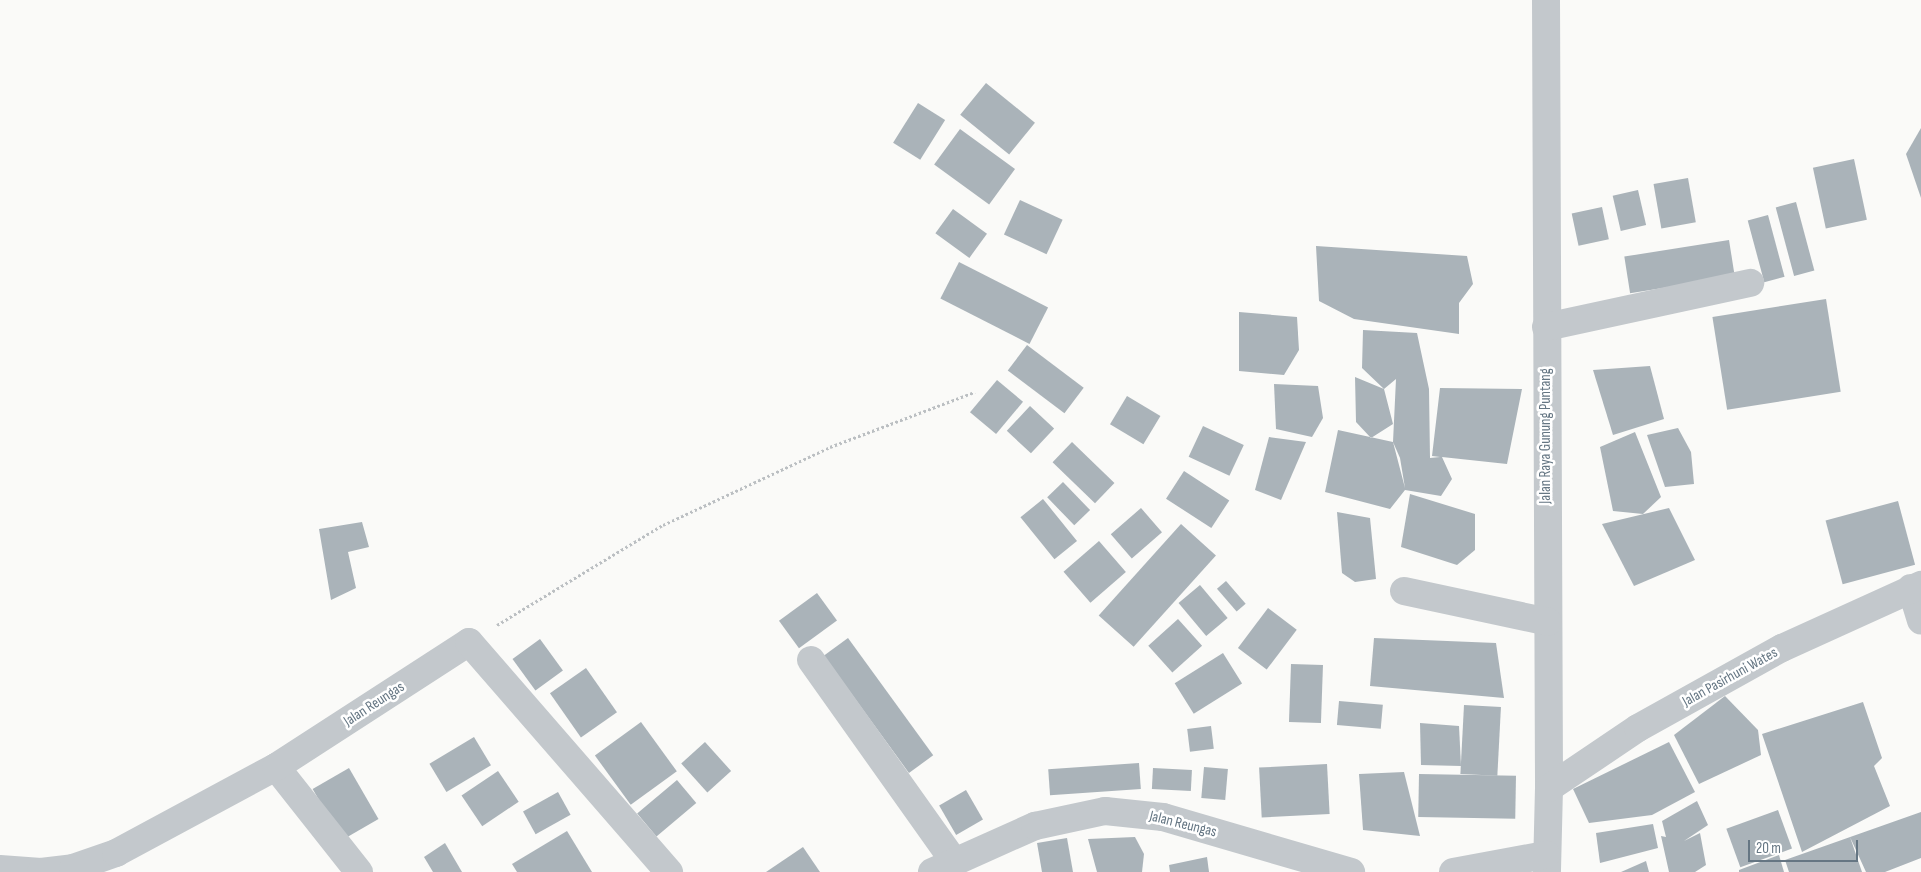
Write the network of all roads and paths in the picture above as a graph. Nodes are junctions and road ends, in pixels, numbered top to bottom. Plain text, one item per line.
1 (1546, 0) edge
2 (1750, 283) dead end
3 (1546, 327) junction
4 (975, 392) dead end
5 (1916, 587) edge
6 (1404, 591) dead end
7 (1921, 620) edge
8 (1548, 622) junction
9 (469, 642) junction
10 (811, 660) dead end
11 (276, 767) junction
12 (1549, 788) junction
13 (1547, 864) edge
14 (943, 866) edge
15 (0, 869) edge
16 (359, 872) edge
17 (669, 872) edge
18 (1351, 872) edge
19 (1453, 872) edge

1 - 3 street, Jalan Raya Gunung Puntang
2 - 3 street
3 - 8 street, Jalan Raya Gunung Puntang
4 - 9 path
5 - 7 street
5 - 12 street, Jalan Pasirhuni Wates
6 - 8 street
8 - 12 street, Jalan Raya Gunung Puntang
9 - 11 street, Jalan Reungas
9 - 17 street
10 - 14 street
11 - 15 street, Jalan Reungas
11 - 16 street
12 - 13 street, Jalan Raya Gunung Puntang
13 - 19 street
14 - 18 street, Jalan Reungas

